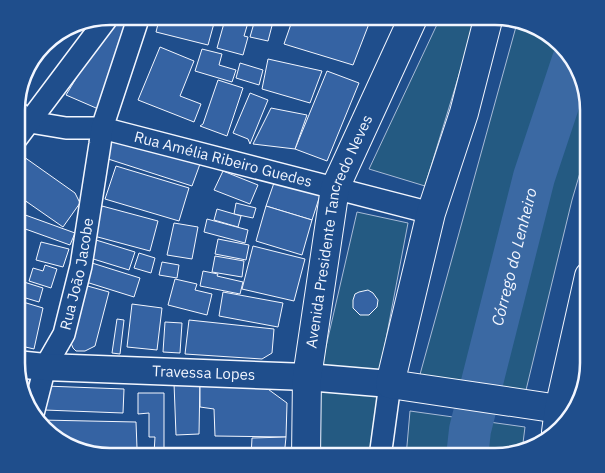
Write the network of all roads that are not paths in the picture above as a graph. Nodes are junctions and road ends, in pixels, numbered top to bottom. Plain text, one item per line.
1 (136, 25) edge
2 (410, 25) edge
3 (487, 25) edge
4 (101, 26) edge
5 (25, 119) edge
6 (25, 124) edge
7 (102, 128) junction
8 (335, 188) junction
9 (431, 213) junction
10 (580, 323) edge
11 (25, 365) edge
12 (45, 367) junction
13 (307, 377) junction
14 (398, 385) junction
15 (36, 404) edge
16 (563, 414) edge
17 (560, 417) edge
18 (306, 448) edge
19 (382, 448) edge

1 - 7 street, Rua João Jacobe
2 - 8 main road, Avenida Presidente Tancredo Neves
3 - 9 main road
4 - 5 street
6 - 7 street, Rua Amélia Ribeiro Guedes
7 - 8 street, Rua Amélia Ribeiro Guedes
7 - 12 street, Rua João Jacobe
8 - 9 street, Rua Amélia Ribeiro Guedes
8 - 13 main road, Avenida Presidente Tancredo Neves
9 - 14 main road
10 - 16 main road
11 - 12 street, Travessa Lopes
12 - 13 street, Travessa Lopes
12 - 15 street, Rua João Jacobe
13 - 14 street, Travessa Lopes
13 - 18 main road, Avenida Presidente Tancredo Neves
14 - 17 main road
14 - 19 street

